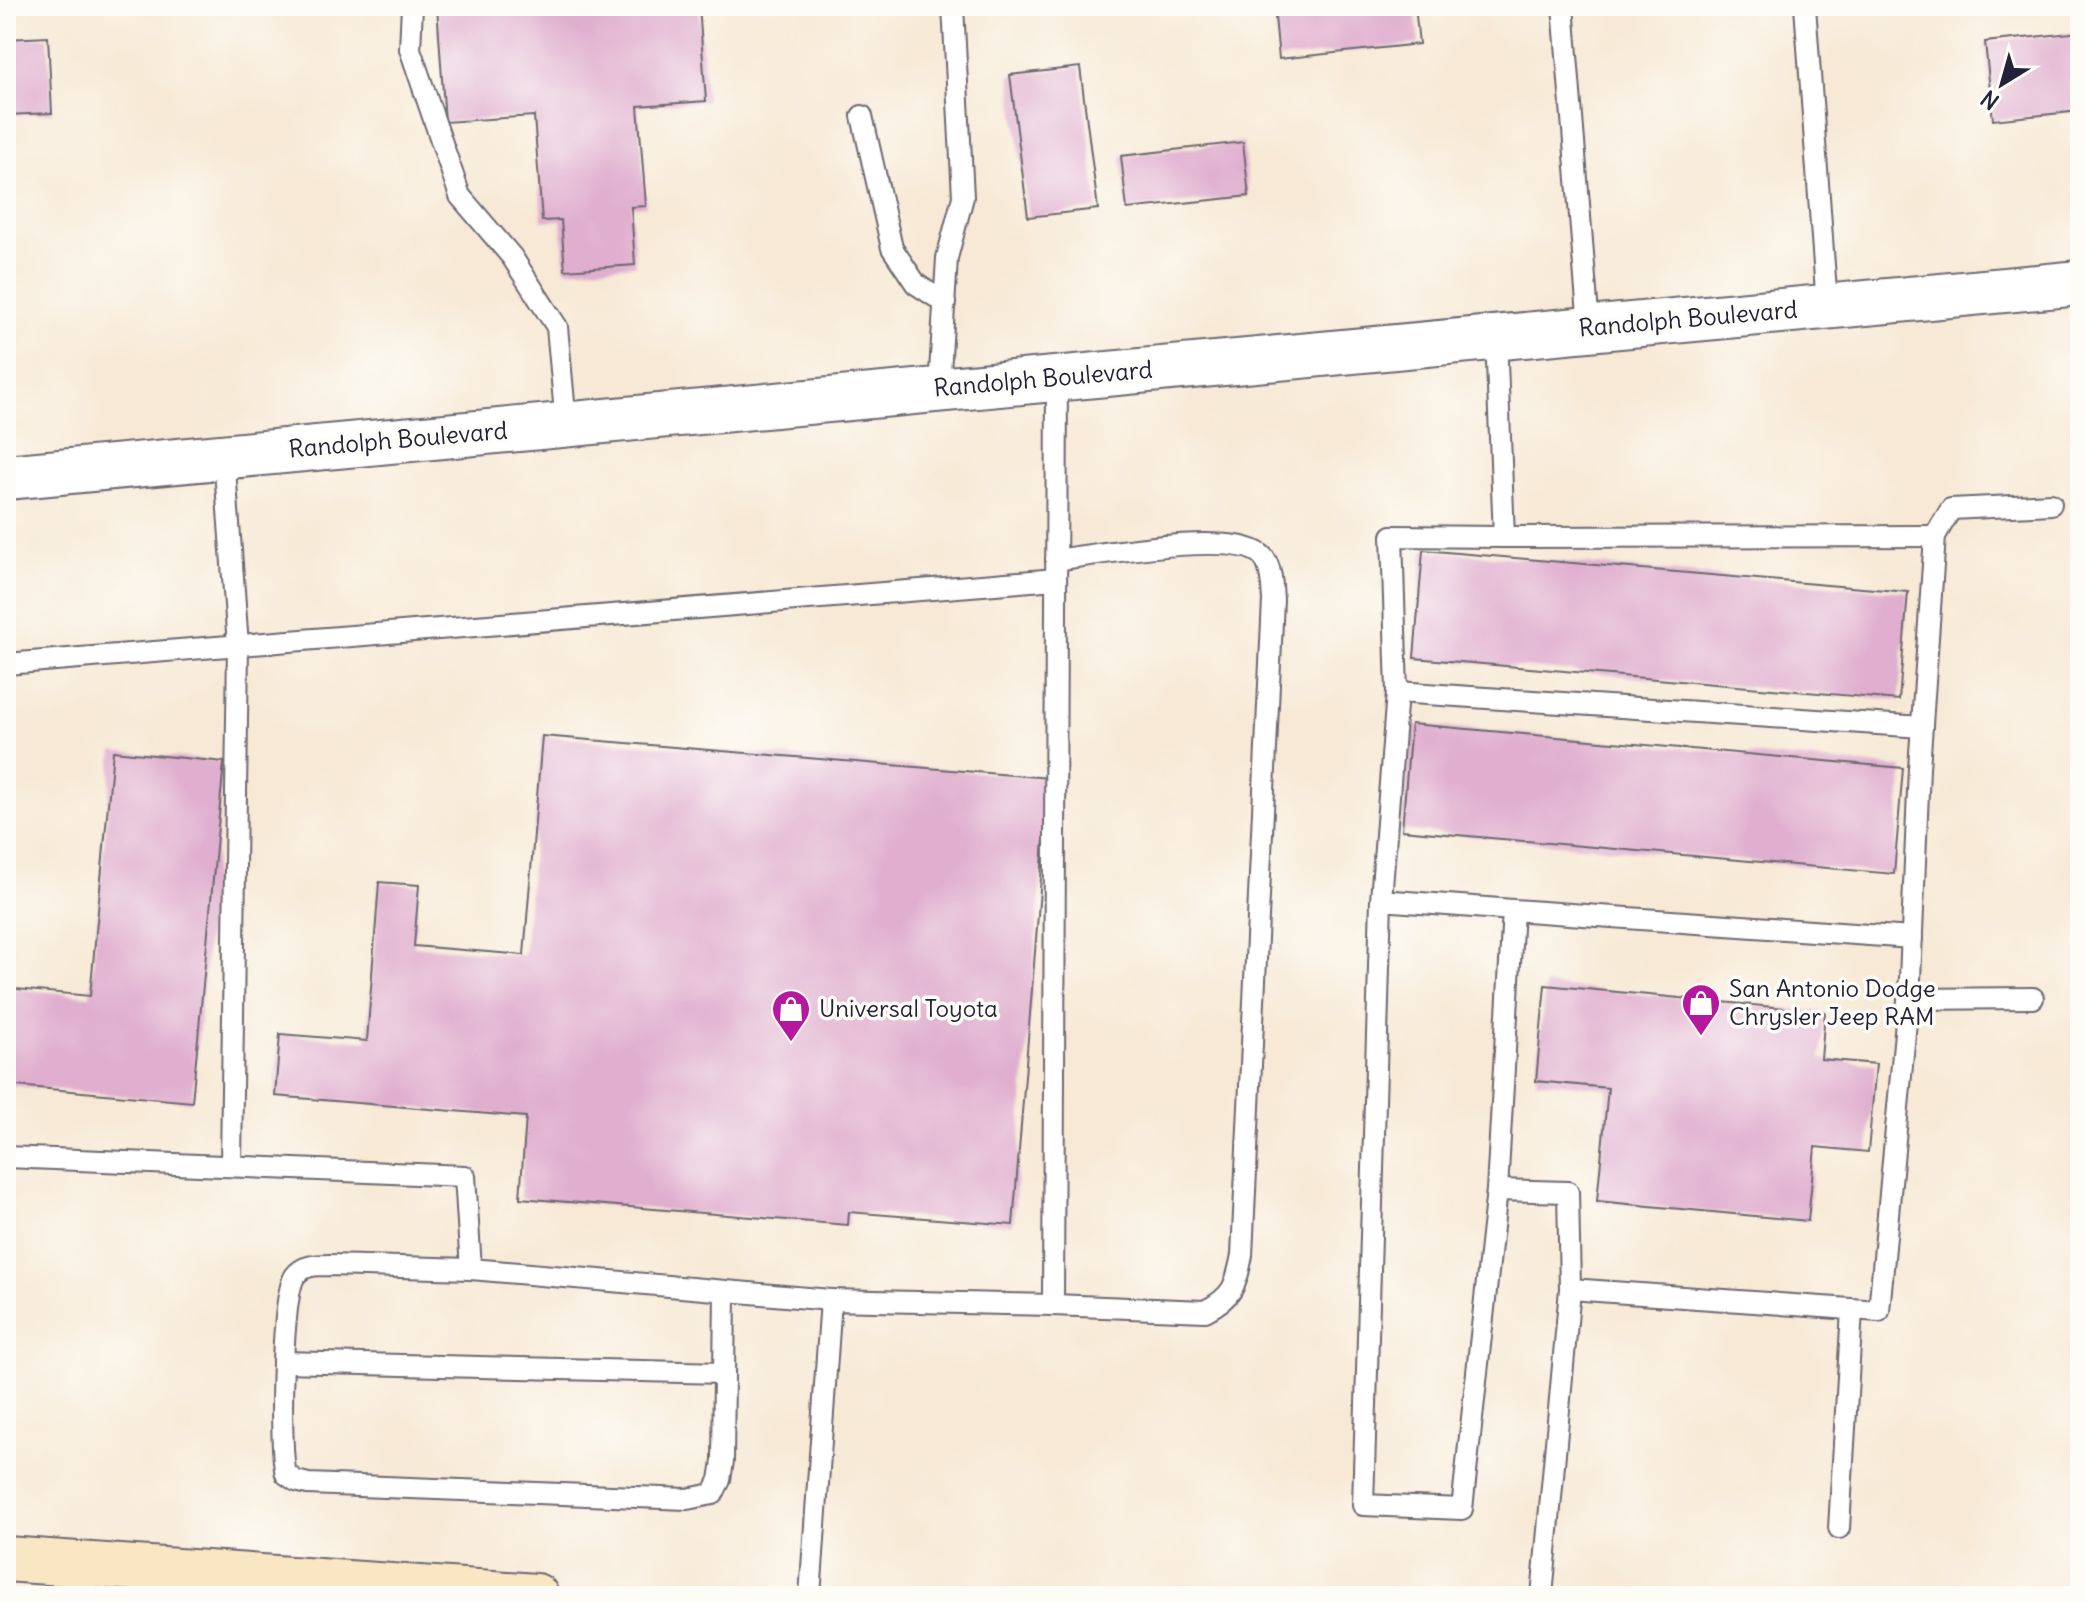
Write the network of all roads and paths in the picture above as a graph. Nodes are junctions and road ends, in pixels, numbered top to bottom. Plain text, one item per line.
1 (412, 6) edge
2 (953, 6) edge
3 (1563, 6) edge
4 (1805, 6) edge
5 (862, 116) dead end
6 (2080, 283) edge
7 (945, 303) junction
8 (1827, 306) junction
9 (1589, 328) junction
10 (1496, 337) junction
11 (1057, 378) junction
12 (939, 389) junction
13 (566, 424) junction
14 (224, 456) junction
15 (6, 477) edge
16 (2051, 504) dead end
17 (1935, 536) junction
18 (1504, 537) junction
19 (1056, 570) junction
20 (238, 645) junction
21 (6, 664) edge
22 (1397, 692) junction
23 (1922, 727) junction
24 (1381, 900) junction
25 (1513, 910) junction
26 (1912, 938) junction
27 (2033, 998) dead end
28 (1908, 999) junction
29 (6, 1157) edge
30 (231, 1165) junction
31 (1497, 1190) junction
32 (471, 1269) junction
33 (1570, 1289) junction
34 (725, 1291) junction
35 (831, 1300) junction
36 (1053, 1305) junction
37 (1852, 1310) junction
38 (284, 1362) junction
39 (723, 1373) junction
40 (1839, 1528) dead end
41 (6, 1559) edge
42 (536, 1596) edge
43 (810, 1596) edge
44 (1542, 1596) edge

1 - 13 lane
2 - 7 lane
3 - 9 lane
4 - 8 lane
5 - 7 lane
6 - 8 street, Randolph Boulevard
7 - 12 lane
8 - 9 street, Randolph Boulevard
9 - 10 street, Randolph Boulevard
10 - 11 street, Randolph Boulevard
10 - 18 lane
11 - 12 street, Randolph Boulevard
11 - 19 lane
12 - 13 street, Randolph Boulevard
13 - 14 street, Randolph Boulevard
14 - 15 street, Randolph Boulevard
14 - 20 lane
16 - 17 lane
17 - 18 lane
17 - 23 lane
18 - 22 lane
19 - 20 lane
19 - 36 lane
19 - 36 lane
20 - 21 lane
20 - 30 lane
22 - 23 lane
22 - 24 lane
23 - 26 lane
24 - 25 lane
24 - 31 lane
25 - 26 lane
25 - 31 lane
26 - 28 lane
27 - 28 lane
28 - 37 lane
29 - 30 lane
30 - 32 lane
31 - 33 lane
32 - 34 lane
32 - 38 lane
33 - 37 lane
33 - 44 lane
34 - 35 lane
34 - 39 lane
35 - 36 lane
35 - 43 lane
37 - 40 lane
38 - 39 lane
38 - 39 lane
41 - 42 main road

